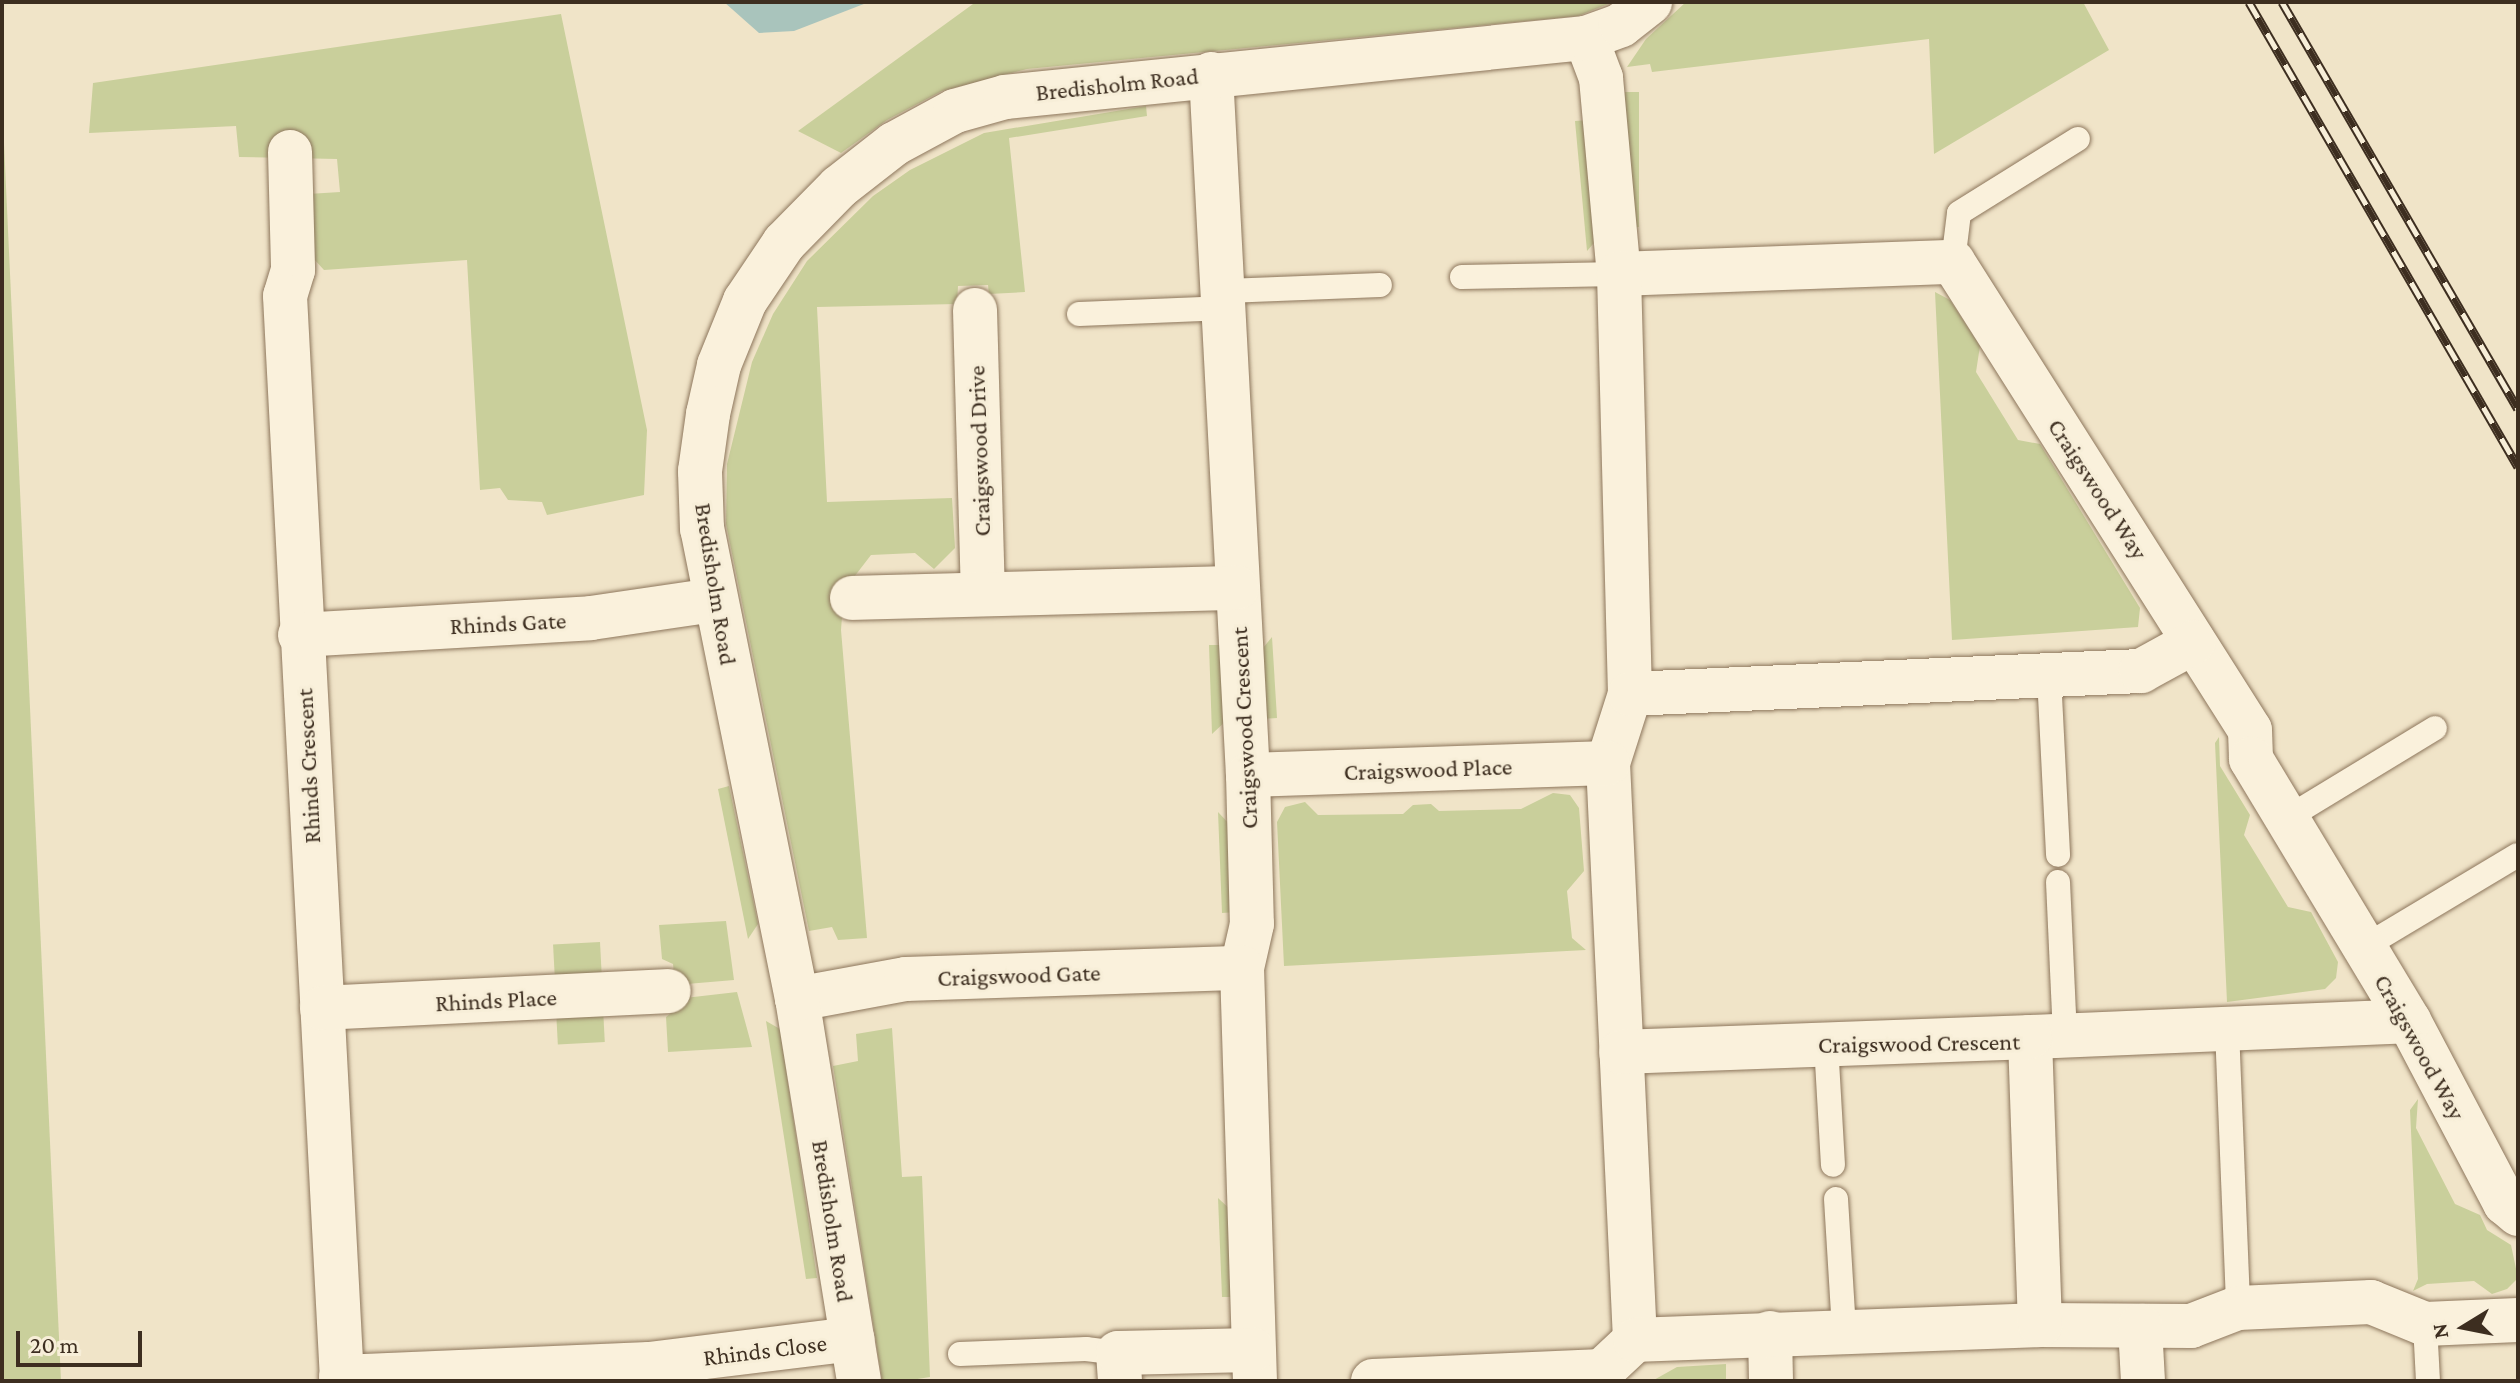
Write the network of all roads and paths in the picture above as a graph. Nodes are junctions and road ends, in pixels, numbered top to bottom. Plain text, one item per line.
1 (1650, 2) edge
2 (1586, 38) junction
3 (1211, 74) junction
4 (2078, 139) dead end
5 (290, 152) dead end
6 (1953, 262) junction
7 (1619, 274) junction
8 (1462, 277) dead end
9 (1380, 285) dead end
10 (1227, 300) junction
11 (975, 310) dead end
12 (1079, 314) dead end
13 (1237, 588) junction
14 (983, 592) junction
15 (852, 598) dead end
16 (714, 600) junction
17 (300, 635) junction
18 (2194, 642) junction
19 (2049, 676) junction
20 (1630, 694) junction
21 (2435, 728) dead end
22 (1608, 763) junction
23 (1248, 775) junction
24 (2287, 818) junction
25 (2058, 855) dead end
26 (2518, 855) edge
27 (2058, 882) dead end
28 (2364, 947) junction
29 (1242, 968) junction
30 (669, 991) dead end
31 (797, 999) junction
32 (322, 1008) junction
33 (2409, 1021) junction
34 (2227, 1029) junction
35 (2047, 1036) junction
36 (1826, 1044) junction
37 (1621, 1052) junction
38 (1833, 1165) dead end
39 (1836, 1199) dead end
40 (2518, 1214) edge
41 (2238, 1308) junction
42 (2518, 1320) edge
43 (2425, 1324) junction
44 (2040, 1325) junction
45 (2140, 1326) junction
46 (1844, 1330) junction
47 (1770, 1333) junction
48 (1635, 1340) junction
49 (960, 1354) dead end
50 (856, 1360) edge
51 (1254, 1366) edge
52 (1119, 1367) edge
53 (650, 1373) edge
54 (342, 1379) edge
55 (1373, 1381) edge
56 (1771, 1381) edge
57 (2143, 1381) edge
58 (2428, 1381) edge

1 - 2 street, Bredisholm Road
2 - 3 street, Bredisholm Road
2 - 7 street
3 - 10 street, Craigswood Crescent
3 - 16 street, Bredisholm Road
4 - 6 lane
5 - 17 street, Rhinds Crescent
6 - 7 street
6 - 18 street, Craigswood Way
7 - 8 lane
7 - 20 street
9 - 10 lane
10 - 12 lane
10 - 13 street, Craigswood Crescent
11 - 14 street, Craigswood Drive
13 - 14 street
13 - 23 street, Craigswood Crescent
14 - 15 street
16 - 17 street, Rhinds Gate
16 - 31 street, Bredisholm Road
17 - 32 street, Rhinds Crescent
18 - 19 street
18 - 24 street, Craigswood Way
19 - 20 street
19 - 25 lane
20 - 22 street
21 - 24 lane
22 - 23 street, Craigswood Place
22 - 37 street
23 - 29 street, Craigswood Crescent
24 - 28 street, Craigswood Way
26 - 28 lane
27 - 35 lane
28 - 33 street, Craigswood Way
29 - 31 street, Craigswood Gate
29 - 51 street, Craigswood Crescent
30 - 32 street, Rhinds Place
31 - 50 street, Bredisholm Road
32 - 54 street, Rhinds Crescent
33 - 34 street
33 - 40 street, Craigswood Way
34 - 35 street
34 - 41 lane
35 - 36 street, Craigswood Crescent
35 - 44 street, Craigswood Crescent
36 - 37 street, Craigswood Crescent
36 - 38 lane
37 - 48 street
39 - 46 lane
41 - 43 street
41 - 45 street
42 - 43 street
43 - 58 lane
44 - 45 street
44 - 46 street
45 - 57 street
46 - 47 street
47 - 48 street
47 - 56 street
48 - 55 street
49 - 52 lane
50 - 53 street, Rhinds Close
51 - 52 street
53 - 54 street, Rhinds Close

